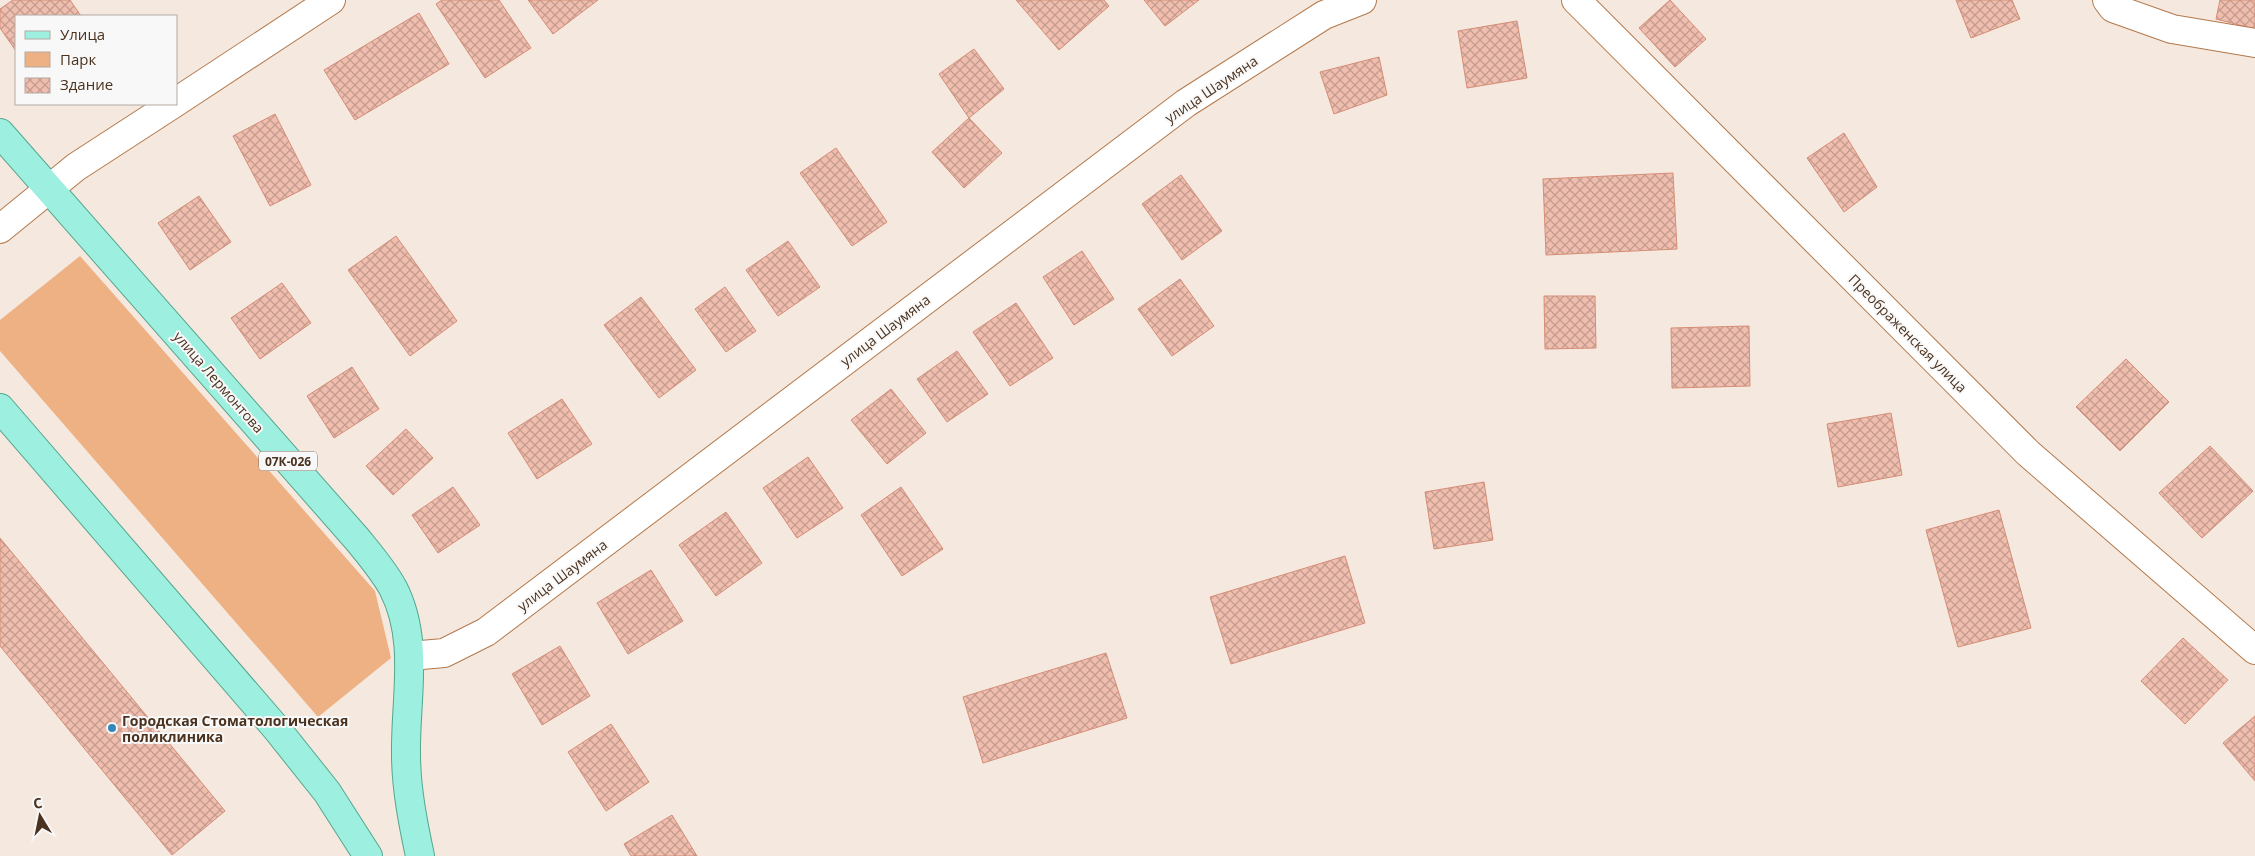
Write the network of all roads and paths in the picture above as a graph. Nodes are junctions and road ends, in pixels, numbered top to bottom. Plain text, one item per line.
1 (330, 0) edge
2 (1362, 0) edge
3 (1576, 0) edge
4 (2107, 0) edge
5 (2255, 43) edge
6 (178, 101) edge
7 (171, 105) edge
8 (0, 133) edge
9 (50, 189) junction
10 (0, 229) edge
11 (0, 408) edge
12 (2255, 650) edge
13 (410, 656) junction
14 (368, 856) edge
15 (420, 856) edge

1 - 6 street
2 - 13 street, улица Шаумяна
3 - 12 street, Преображенская улица
4 - 5 street
7 - 9 street
8 - 9 main road, улица Лермонтова / 07К-026
9 - 10 street
9 - 13 main road, улица Лермонтова / 07К-026
11 - 14 main road
13 - 15 main road, улица Лермонтова / 07К-026

